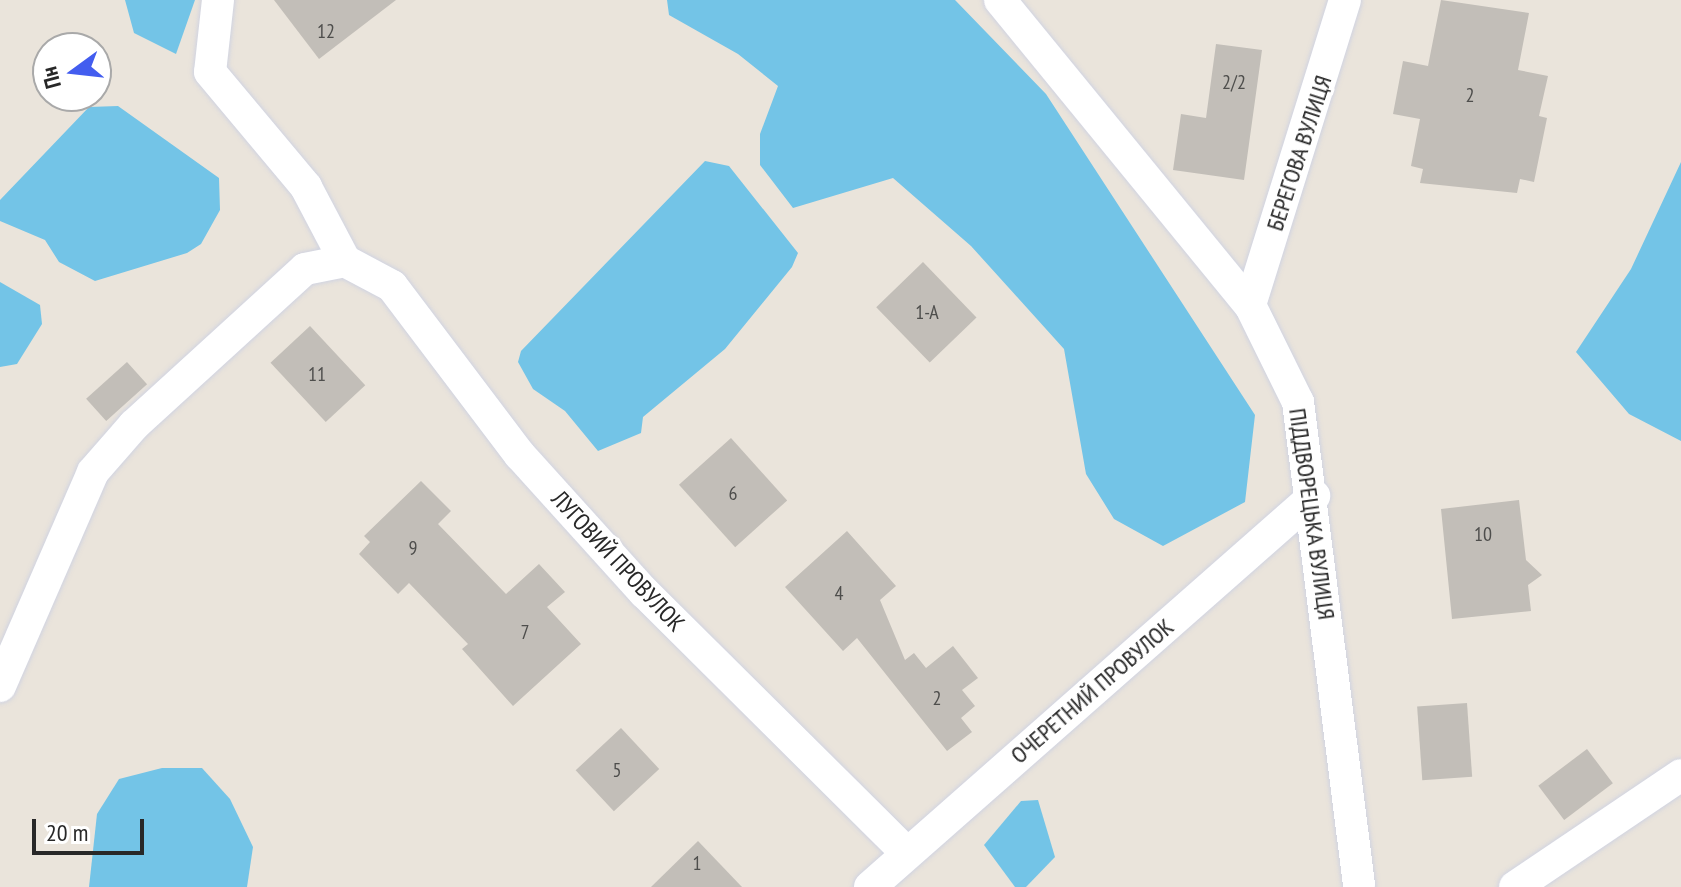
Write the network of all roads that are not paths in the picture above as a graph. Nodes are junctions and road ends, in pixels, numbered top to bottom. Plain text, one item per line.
1 (218, 0) edge
2 (1000, 0) edge
3 (1345, 0) edge
4 (345, 261) junction
5 (1250, 305) junction
6 (1314, 496) junction
7 (0, 686) edge
8 (1681, 775) edge
9 (905, 851) junction
10 (870, 887) edge
11 (1359, 887) edge
12 (1515, 887) edge

1 - 4 street
2 - 5 street, ПІДДВОРЕЦЬКА ВУЛИЦЯ
3 - 5 street, БЕРЕГОВА ВУЛИЦЯ
4 - 7 street
4 - 9 street, ЛУГОВИЙ ПРОВУЛОК
5 - 6 street, ПІДДВОРЕЦЬКА ВУЛИЦЯ
6 - 9 street, ОЧЕРЕТНИЙ ПРОВУЛОК
6 - 11 street, ПІДДВОРЕЦЬКА ВУЛИЦЯ
8 - 12 street
9 - 10 street, ОЧЕРЕТНИЙ ПРОВУЛОК

